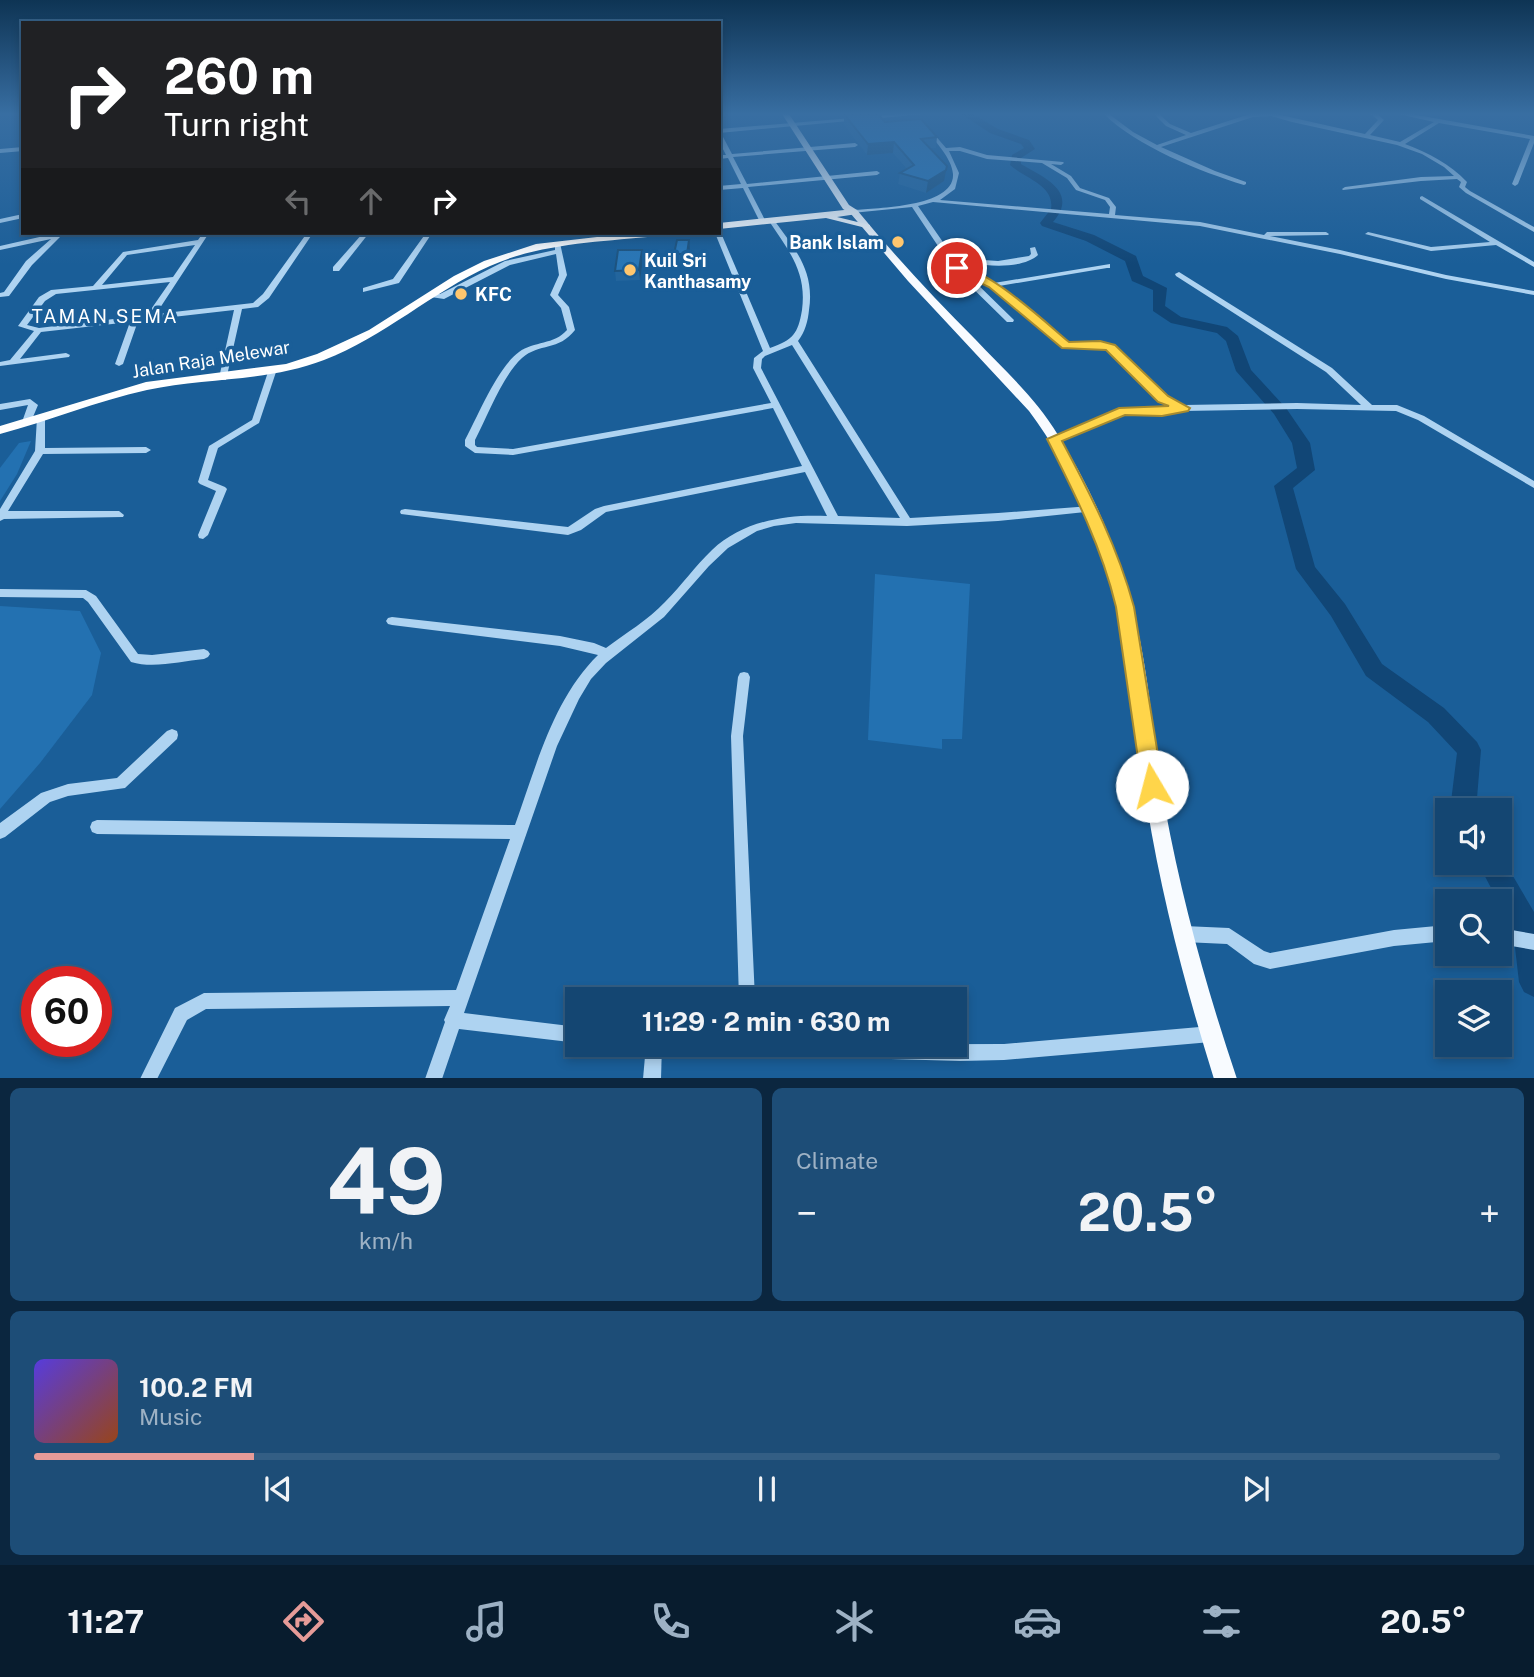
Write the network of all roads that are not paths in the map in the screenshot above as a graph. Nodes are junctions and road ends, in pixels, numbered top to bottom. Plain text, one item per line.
1 (734, 164) edge
2 (823, 164) edge
3 (954, 164) edge
4 (1047, 164) edge
5 (1194, 164) edge
6 (1443, 164) edge
7 (1524, 164) edge
8 (877, 173) dead end
9 (1460, 177) junction
10 (832, 178) junction
11 (1244, 183) dead end
12 (1515, 184) dead end
13 (745, 186) junction
14 (721, 188) edge
15 (1345, 189) dead end
16 (1422, 198) dead end
17 (935, 201) junction
18 (914, 205) junction
19 (854, 212) junction
20 (21, 216) edge
21 (814, 216) junction
22 (1112, 216) junction
23 (0, 221) edge
24 (768, 221) junction
25 (721, 226) edge
26 (866, 227) junction
27 (1534, 230) edge
28 (1243, 233) junction
29 (1326, 234) dead end
30 (1368, 234) dead end
31 (56, 235) edge
32 (59, 235) edge
33 (205, 235) edge
34 (309, 235) edge
35 (364, 235) edge
36 (428, 235) edge
37 (634, 235) edge
38 (719, 235) edge
39 (200, 242) junction
40 (941, 243) junction
41 (1497, 243) junction
42 (558, 247) junction
43 (0, 248) edge
44 (1032, 248) dead end
45 (1534, 257) edge
46 (1523, 258) junction
47 (1534, 265) edge
48 (1107, 266) dead end
49 (957, 268) junction
50 (336, 269) dead end
51 (1180, 274) dead end
52 (174, 279) junction
53 (993, 285) junction
54 (95, 288) junction
55 (366, 290) dead end
56 (1534, 293) edge
57 (0, 295) edge
58 (238, 308) junction
59 (150, 317) junction
60 (135, 319) junction
61 (1010, 320) dead end
62 (39, 330) junction
63 (794, 341) junction
64 (767, 351) junction
65 (66, 355) dead end
66 (12, 363) junction
67 (119, 364) dead end
68 (0, 365) edge
69 (272, 372) junction
70 (223, 378) junction
71 (776, 405) junction
72 (0, 407) edge
73 (1369, 407) junction
74 (1183, 408) junction
75 (34, 420) junction
76 (0, 430) edge
77 (1054, 439) junction
78 (146, 450) dead end
79 (40, 451) junction
80 (809, 468) junction
81 (1534, 485) edge
82 (1091, 509) junction
83 (405, 512) dead end
84 (119, 515) dead end
85 (1, 516) edge
86 (833, 517) junction
87 (907, 522) junction
88 (203, 535) dead end
89 (0, 593) edge
90 (392, 621) dead end
91 (204, 654) dead end
92 (608, 654) junction
93 (744, 677) dead end
94 (172, 736) dead end
95 (97, 827) dead end
96 (0, 832) edge
97 (519, 832) junction
98 (1184, 934) junction
99 (1435, 934) edge
100 (747, 987) edge
101 (461, 998) junction
102 (452, 1020) junction
103 (565, 1033) edge
104 (1211, 1034) junction
105 (967, 1051) edge
106 (653, 1057) edge
107 (149, 1078) edge
108 (433, 1078) edge
109 (652, 1078) edge
110 (1226, 1078) edge

1 - 13 street
2 - 10 main road
3 - 17 street
4 - 22 street
5 - 11 street
6 - 9 street
7 - 12 street
8 - 10 street
9 - 15 street
9 - 27 street
10 - 13 street
10 - 19 main road
13 - 14 street
13 - 24 street
16 - 41 street
17 - 18 street
17 - 22 street
18 - 19 street
18 - 40 street
19 - 21 highway
19 - 26 main road
20 - 23 street
21 - 24 highway
21 - 26 highway
22 - 28 street
24 - 25 highway
24 - 63 street
26 - 77 main road
28 - 29 street
28 - 56 street
30 - 41 street
31 - 43 street
32 - 57 street
33 - 39 street
34 - 58 street
35 - 50 street
36 - 55 street
37 - 42 highway, Jalan Raja Melewar
38 - 64 street
39 - 52 street
39 - 54 street
40 - 44 street
40 - 49 street
41 - 46 street
42 - 69 highway, Jalan Raja Melewar
42 - 71 street
45 - 46 street
46 - 47 street
48 - 53 street
49 - 53 street
49 - 61 street
51 - 73 street
52 - 54 street
52 - 59 street
53 - 74 street
54 - 62 street
58 - 59 street
58 - 70 street
59 - 60 street
60 - 62 street
60 - 67 street
62 - 66 street
63 - 64 street
63 - 87 street
64 - 71 street
65 - 66 street
66 - 68 street
69 - 70 highway, Jalan Raja Melewar
69 - 88 street
70 - 75 highway, Jalan Raja Melewar
71 - 80 street
72 - 75 street
73 - 74 street
73 - 81 street
74 - 77 street
75 - 76 highway, Jalan Raja Melewar
75 - 79 street
77 - 82 main road
78 - 79 street
79 - 85 street
80 - 83 street
80 - 86 street
82 - 87 street
82 - 98 main road
84 - 85 street
86 - 87 street
86 - 92 street
89 - 91 street
90 - 92 street
92 - 97 street
93 - 100 street
94 - 96 street
95 - 97 street
97 - 101 street
98 - 99 street
98 - 104 main road
101 - 102 street
101 - 107 street
102 - 103 street
102 - 108 street
104 - 105 street
104 - 110 main road
106 - 109 street

